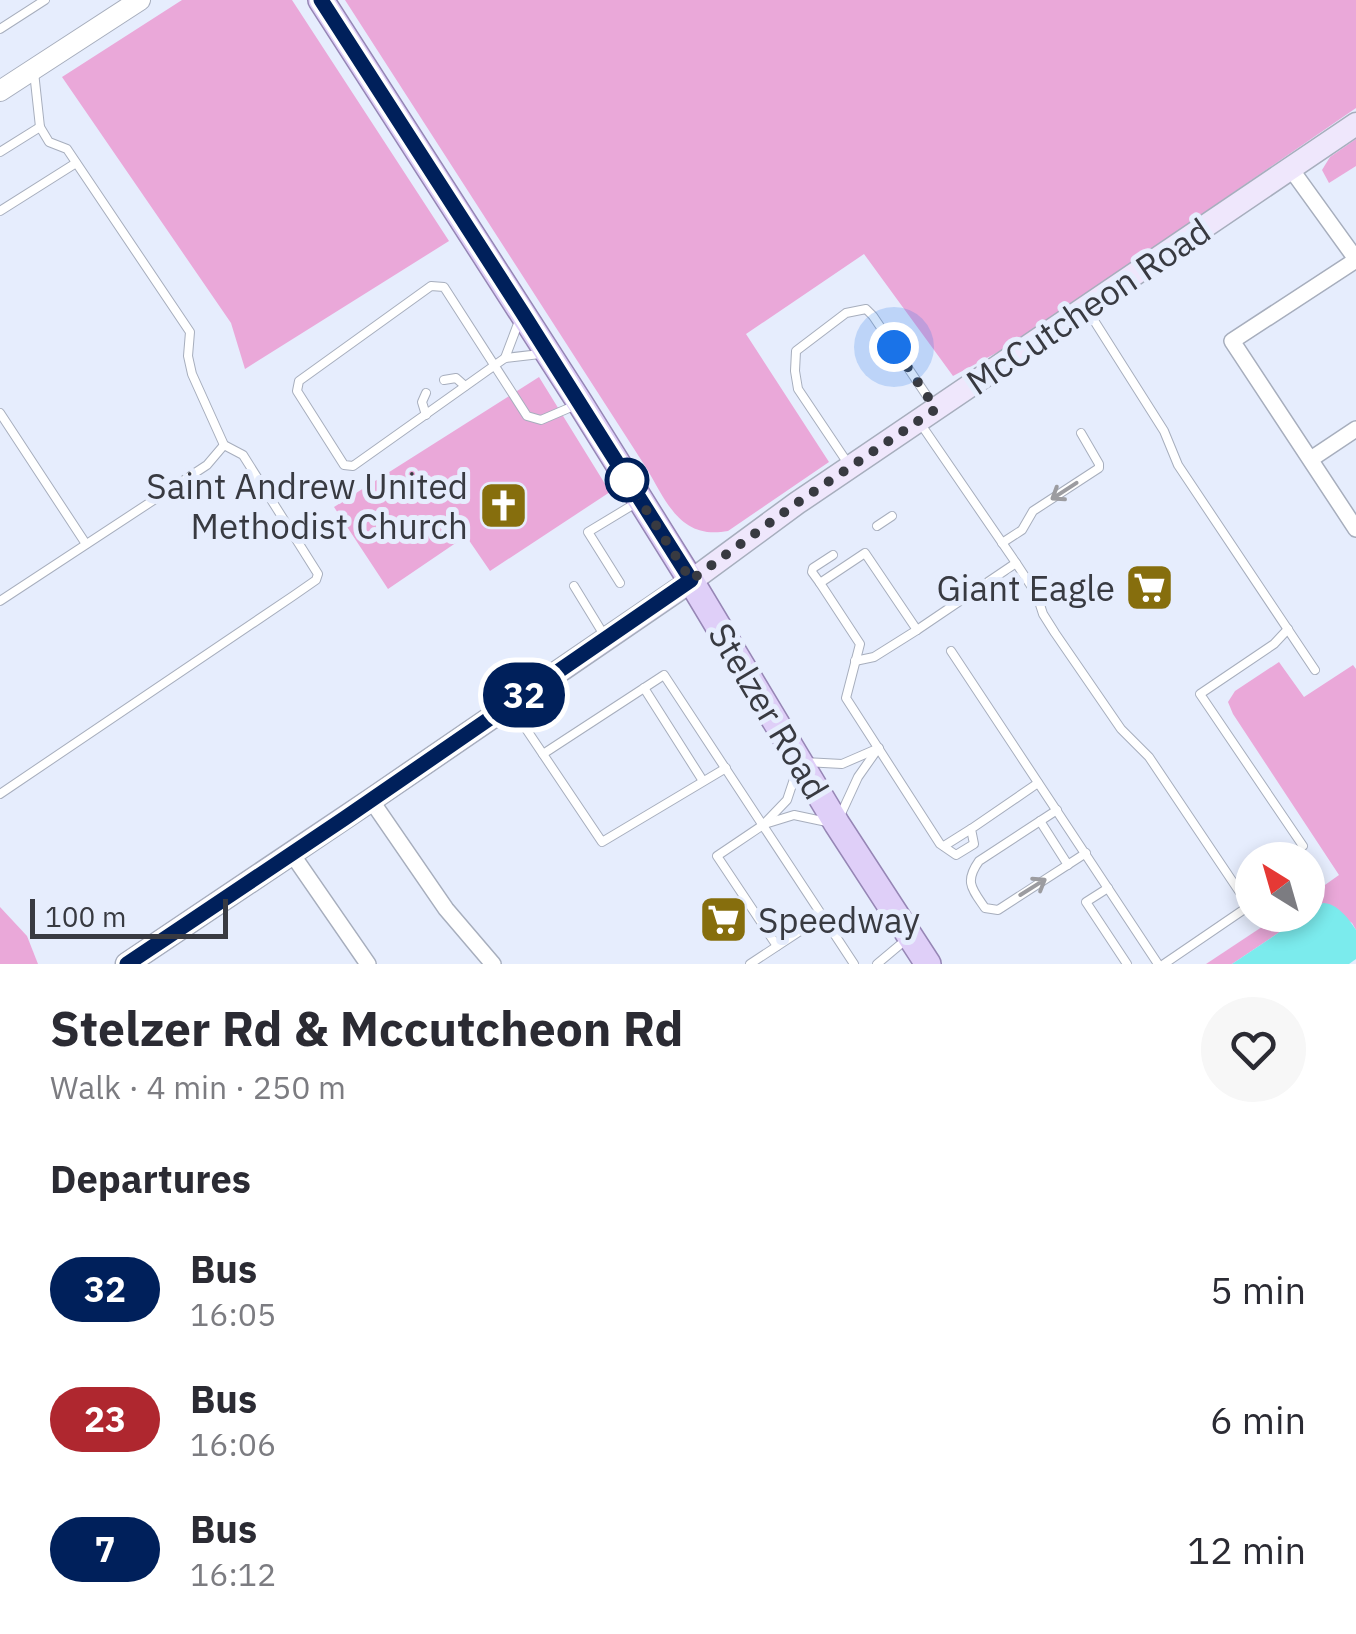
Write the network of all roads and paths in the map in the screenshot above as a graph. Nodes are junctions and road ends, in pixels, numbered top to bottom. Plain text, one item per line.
1 (45, 0) edge
2 (140, 0) edge
3 (321, 0) edge
4 (112, 8) edge
5 (0, 29) edge
6 (34, 69) junction
7 (0, 91) edge
8 (1356, 124) edge
9 (40, 128) junction
10 (0, 152) edge
11 (76, 162) junction
12 (1291, 169) junction
13 (0, 211) edge
14 (1356, 259) edge
15 (1086, 307) junction
16 (522, 312) junction
17 (548, 353) junction
18 (505, 358) junction
19 (495, 365) junction
20 (444, 380) dead end
21 (465, 386) junction
22 (426, 394) dead end
23 (580, 403) junction
24 (0, 413) edge
25 (426, 414) junction
26 (927, 415) junction
27 (1356, 429) edge
28 (1080, 432) dead end
29 (224, 445) junction
30 (1311, 459) junction
31 (850, 467) junction
32 (640, 500) junction
33 (892, 516) dead end
34 (876, 526) dead end
35 (1356, 528) edge
36 (1002, 543) junction
37 (86, 544) junction
38 (833, 555) dead end
39 (1016, 563) junction
40 (691, 580) junction
41 (620, 584) dead end
42 (820, 584) junction
43 (574, 586) dead end
44 (0, 601) edge
45 (1288, 629) junction
46 (916, 630) junction
47 (606, 638) junction
48 (951, 651) dead end
49 (855, 661) junction
50 (1315, 670) dead end
51 (644, 688) junction
52 (510, 705) junction
53 (879, 748) junction
54 (543, 754) junction
55 (799, 762) junction
56 (726, 768) junction
57 (703, 781) junction
58 (1038, 783) junction
59 (0, 794) edge
60 (371, 800) junction
61 (1057, 810) junction
62 (1040, 821) junction
63 (837, 824) junction
64 (763, 825) junction
65 (970, 829) junction
66 (1301, 842) edge
67 (944, 846) junction
68 (1086, 853) junction
69 (292, 854) junction
70 (1068, 865) junction
71 (1108, 888) junction
72 (823, 916) junction
73 (910, 936) junction
74 (777, 946) junction
75 (1158, 963) edge
76 (127, 964) edge
77 (368, 964) edge
78 (493, 964) edge
79 (750, 964) edge
80 (854, 964) edge
81 (877, 964) edge
82 (928, 964) edge
83 (1126, 964) edge

1 - 5 lane
2 - 4 street
3 - 16 main road, Stelzer Road
4 - 6 street
6 - 7 street
6 - 9 lane
8 - 12 main road, McCutcheon Road
9 - 10 lane
9 - 11 lane
11 - 13 lane
11 - 29 lane
12 - 14 street
12 - 15 main road, McCutcheon Road
14 - 30 street
15 - 26 main road, McCutcheon Road
15 - 45 lane
16 - 17 main road, Stelzer Road
16 - 18 lane
17 - 18 lane
17 - 23 main road, Stelzer Road
18 - 19 lane
19 - 21 lane
19 - 23 lane
19 - 25 lane
20 - 21 lane
21 - 25 lane
22 - 25 lane
23 - 32 main road, Stelzer Road
24 - 37 lane
26 - 31 main road, McCutcheon Road
26 - 31 lane
26 - 36 lane
27 - 30 street
28 -> 36 lane
29 - 37 lane
29 - 59 lane
30 - 35 street
31 - 40 main road, McCutcheon Road
32 - 40 main road, Stelzer Road
32 - 41 lane
33 - 34 lane
36 - 39 lane
37 - 44 lane
38 - 42 lane
39 - 46 lane
39 - 75 lane
40 - 47 main road, McCutcheon Road
40 - 55 main road, Stelzer Road
42 - 46 lane
42 - 49 lane
43 - 47 lane
45 - 50 lane
45 - 66 lane
46 - 49 lane
47 - 52 main road, McCutcheon Road
48 - 58 lane
49 - 53 lane
51 - 54 lane
51 - 56 lane
51 - 57 lane
52 - 54 lane
52 - 60 main road, McCutcheon Road
53 - 55 lane
53 - 63 lane
53 - 67 lane
54 - 57 lane
55 - 63 main road, Stelzer Road
55 - 64 lane
56 - 57 lane
56 - 64 lane
58 - 61 lane
58 - 65 lane
60 - 69 main road, McCutcheon Road
60 - 78 street
61 - 62 lane
61 - 68 lane
62 - 70 lane
62 -> 70 lane
63 - 64 lane
63 - 73 main road, Stelzer Road
64 - 72 lane
64 - 74 lane
65 - 67 lane
65 - 67 lane
68 - 70 lane
68 - 71 lane
69 - 76 main road, McCutcheon Road
69 - 77 street
71 - 75 lane
71 - 83 lane
72 - 74 lane
72 - 80 lane
73 - 81 lane
73 - 82 main road, Stelzer Road
74 - 79 lane

